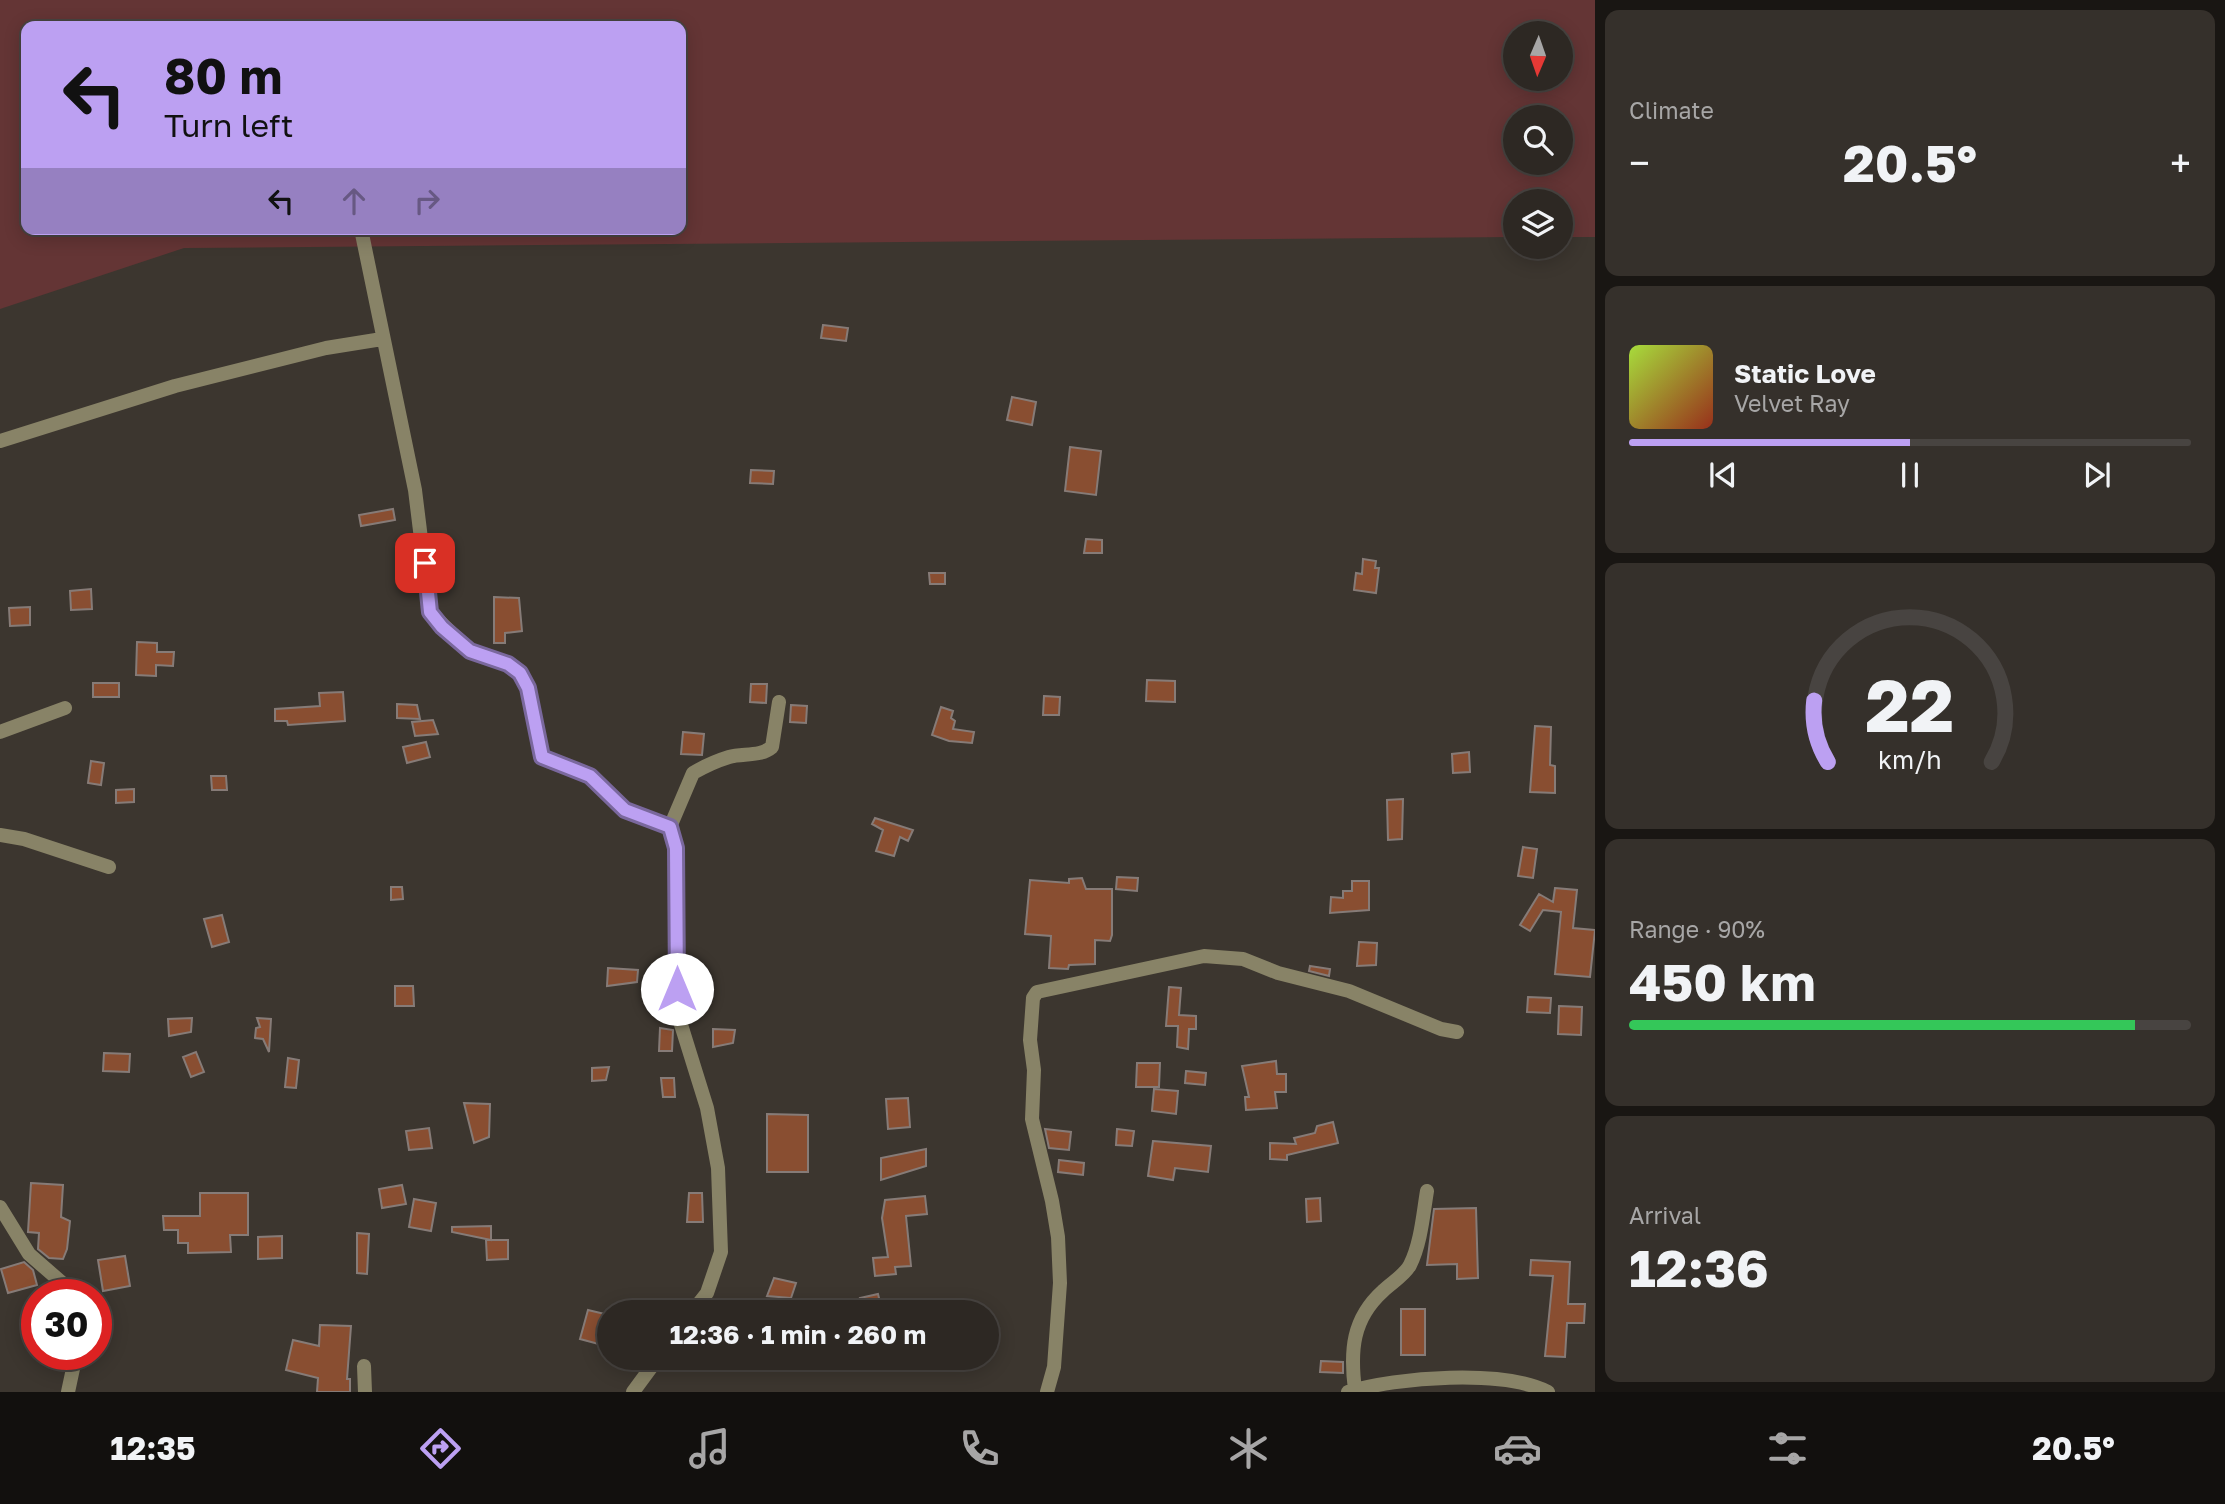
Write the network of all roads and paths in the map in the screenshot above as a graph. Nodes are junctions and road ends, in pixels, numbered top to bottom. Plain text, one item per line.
1 (362, 235) edge
2 (382, 339) junction
3 (0, 441) edge
4 (779, 702) dead end
5 (65, 708) dead end
6 (0, 732) edge
7 (670, 827) junction
8 (0, 835) edge
9 (109, 867) dead end
10 (1458, 1032) dead end
11 (1427, 1191) dead end
12 (0, 1207) edge
13 (58, 1279) edge
14 (701, 1300) edge
15 (364, 1366) dead end
16 (73, 1370) edge
17 (650, 1370) edge
18 (1352, 1391) edge
19 (68, 1392) edge
20 (365, 1392) edge
21 (634, 1392) edge
22 (1047, 1392) edge
23 (1548, 1392) edge

1 - 2 street
2 - 3 street
2 - 7 street
4 - 7 street
5 - 6 street
7 - 14 street
8 - 9 street
10 - 22 street
11 - 18 street
12 - 13 street
15 - 20 street
16 - 19 street
17 - 21 street
18 - 23 street

